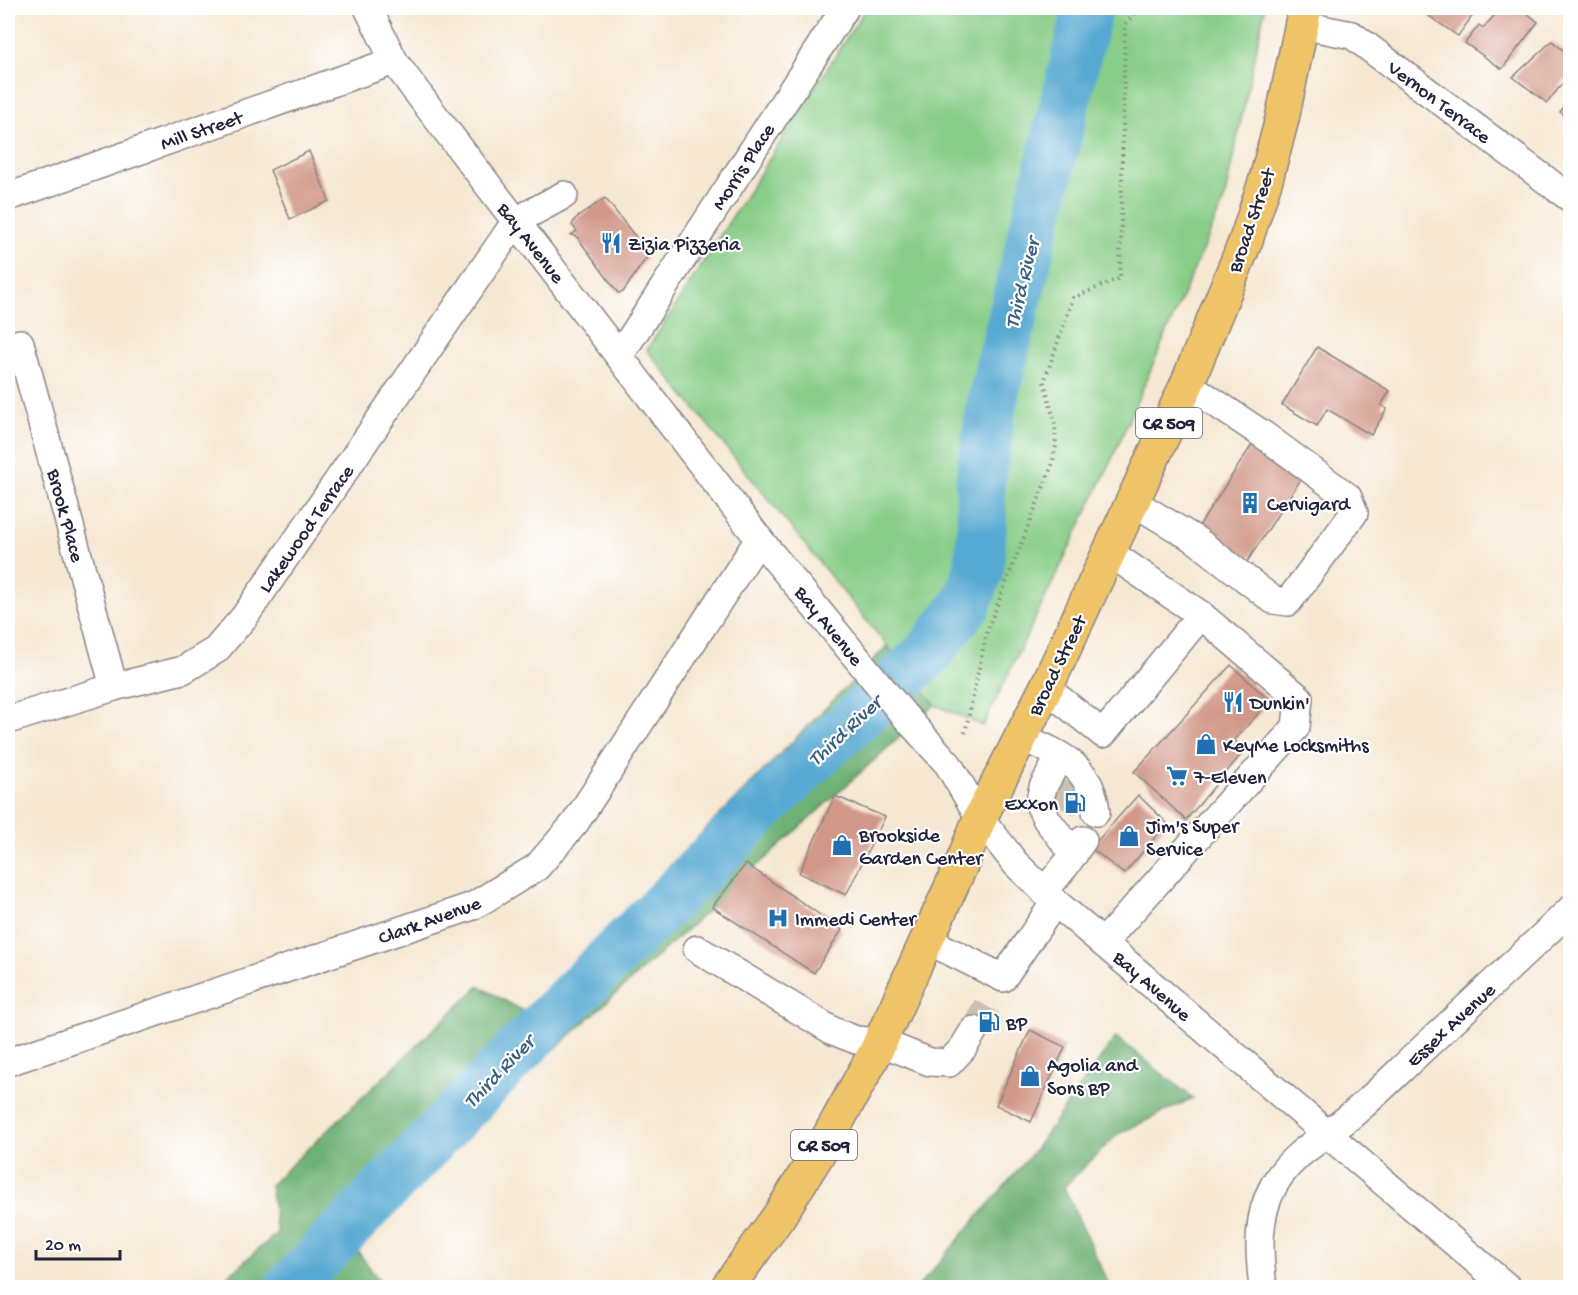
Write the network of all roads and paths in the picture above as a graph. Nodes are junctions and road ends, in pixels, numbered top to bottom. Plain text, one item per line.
1 (368, 8) edge
2 (845, 8) edge
3 (1140, 8) edge
4 (1303, 16) edge
5 (394, 61) junction
6 (564, 195) dead end
7 (8, 198) edge
8 (1570, 198) edge
9 (516, 221) junction
10 (20, 343) dead end
11 (620, 355) junction
12 (1187, 384) junction
13 (1132, 502) junction
14 (759, 539) junction
15 (1110, 553) junction
16 (1201, 615) junction
17 (114, 687) junction
18 (1046, 688) junction
19 (8, 720) edge
20 (965, 733) dead end
21 (1021, 737) junction
22 (1060, 756) junction
23 (1096, 812) dead end
24 (980, 818) junction
25 (1050, 897) junction
26 (1570, 910) edge
27 (927, 940) junction
28 (1103, 942) junction
29 (697, 949) dead end
30 (974, 1030) tunnel mouth
31 (880, 1042) junction
32 (8, 1062) edge
33 (1327, 1134) junction
34 (727, 1287) edge
35 (1263, 1287) edge
36 (1508, 1287) edge

1 - 5 street, Bay Avenue
2 - 11 street, Morris Place
3 - 20 path
4 - 8 street, Vernon Terrace
4 - 12 main road, Broad Street / CR 509
5 - 7 street, Mill Street
5 - 9 street, Bay Avenue
6 - 9 street
9 - 11 street, Bay Avenue
9 - 17 street, Lakewood Terrace
10 - 17 street, Brook Place
11 - 14 street, Bay Avenue
12 - 13 main road, Broad Street / CR 509
12 - 13 street
13 - 15 main road, Broad Street / CR 509
14 - 24 street, Bay Avenue
14 - 32 street, Clark Avenue
15 - 16 street
15 - 18 main road, Broad Street / CR 509
16 - 18 street
16 - 28 street
17 - 19 street, Lakewood Terrace
18 - 21 main road, Broad Street / CR 509
21 - 22 street
21 - 24 main road, Broad Street / CR 509
22 - 23 street
22 - 25 street
24 - 25 street, Bay Avenue
24 - 27 main road, Broad Street / CR 509
25 - 27 street
25 - 28 street, Bay Avenue
26 - 33 street, Essex Avenue
27 - 31 main road, Broad Street / CR 509
28 - 33 street, Bay Avenue
29 - 31 street
30 - 31 street
31 - 34 main road, Broad Street / CR 509
33 - 35 street, Essex Avenue
33 - 36 street, Bay Avenue

